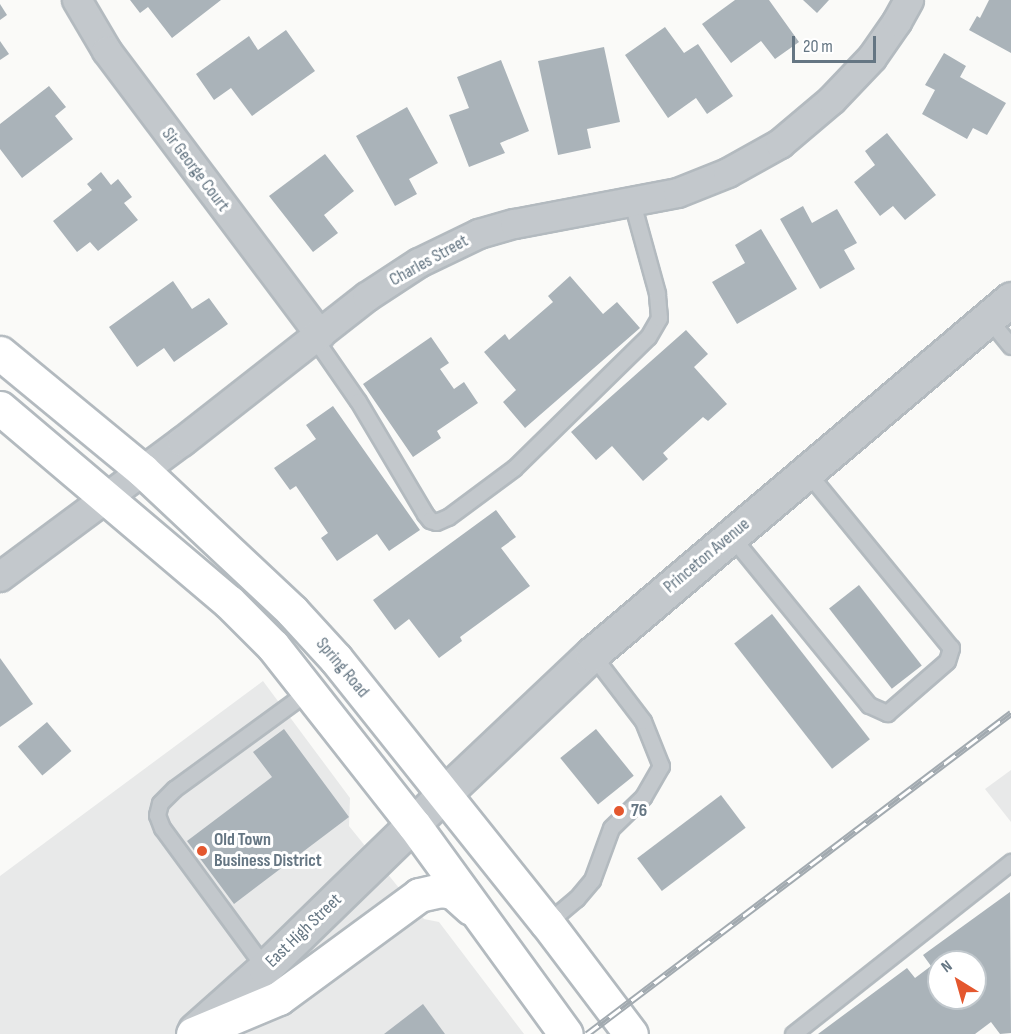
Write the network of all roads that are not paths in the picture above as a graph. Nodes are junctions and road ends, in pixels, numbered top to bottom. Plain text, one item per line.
1 (77, 0) edge
2 (909, 0) edge
3 (632, 202) junction
4 (999, 309) edge
5 (318, 337) junction
6 (1011, 346) edge
7 (0, 353) edge
8 (0, 408) edge
9 (142, 470) junction
10 (807, 472) junction
11 (106, 498) junction
12 (731, 536) junction
13 (0, 577) edge
14 (592, 654) junction
15 (310, 690) junction
16 (443, 795) junction
17 (414, 825) junction
18 (1011, 862) edge
19 (546, 923) junction
20 (489, 930) junction
21 (265, 968) junction
22 (192, 1034) edge
23 (566, 1034) edge
24 (631, 1034) edge
25 (793, 1034) edge

1 - 5 street, Sir George Court
2 - 3 street, Charles Street
3 - 5 street, Charles Street
3 - 5 lane
4 - 6 lane
4 - 10 street, Princeton Avenue
5 - 9 street, Charles Street
7 - 9 main road, Spring Road
8 - 11 main road
9 - 11 street, Charles Street
9 - 16 main road, Spring Road
10 - 12 street, Princeton Avenue
10 - 12 lane
11 - 13 street, Charles Street
11 - 15 main road
12 - 14 street, Princeton Avenue
14 - 16 street, Princeton Avenue
14 - 19 lane
15 - 17 main road
15 - 21 lane
16 - 17 street, Princeton Avenue
16 - 19 main road, Spring Road
17 - 20 main road
17 - 21 street, East High Street
18 - 25 lane
19 - 24 main road, Spring Road
20 - 22 main road
20 - 23 main road
21 - 22 street, East High Street

